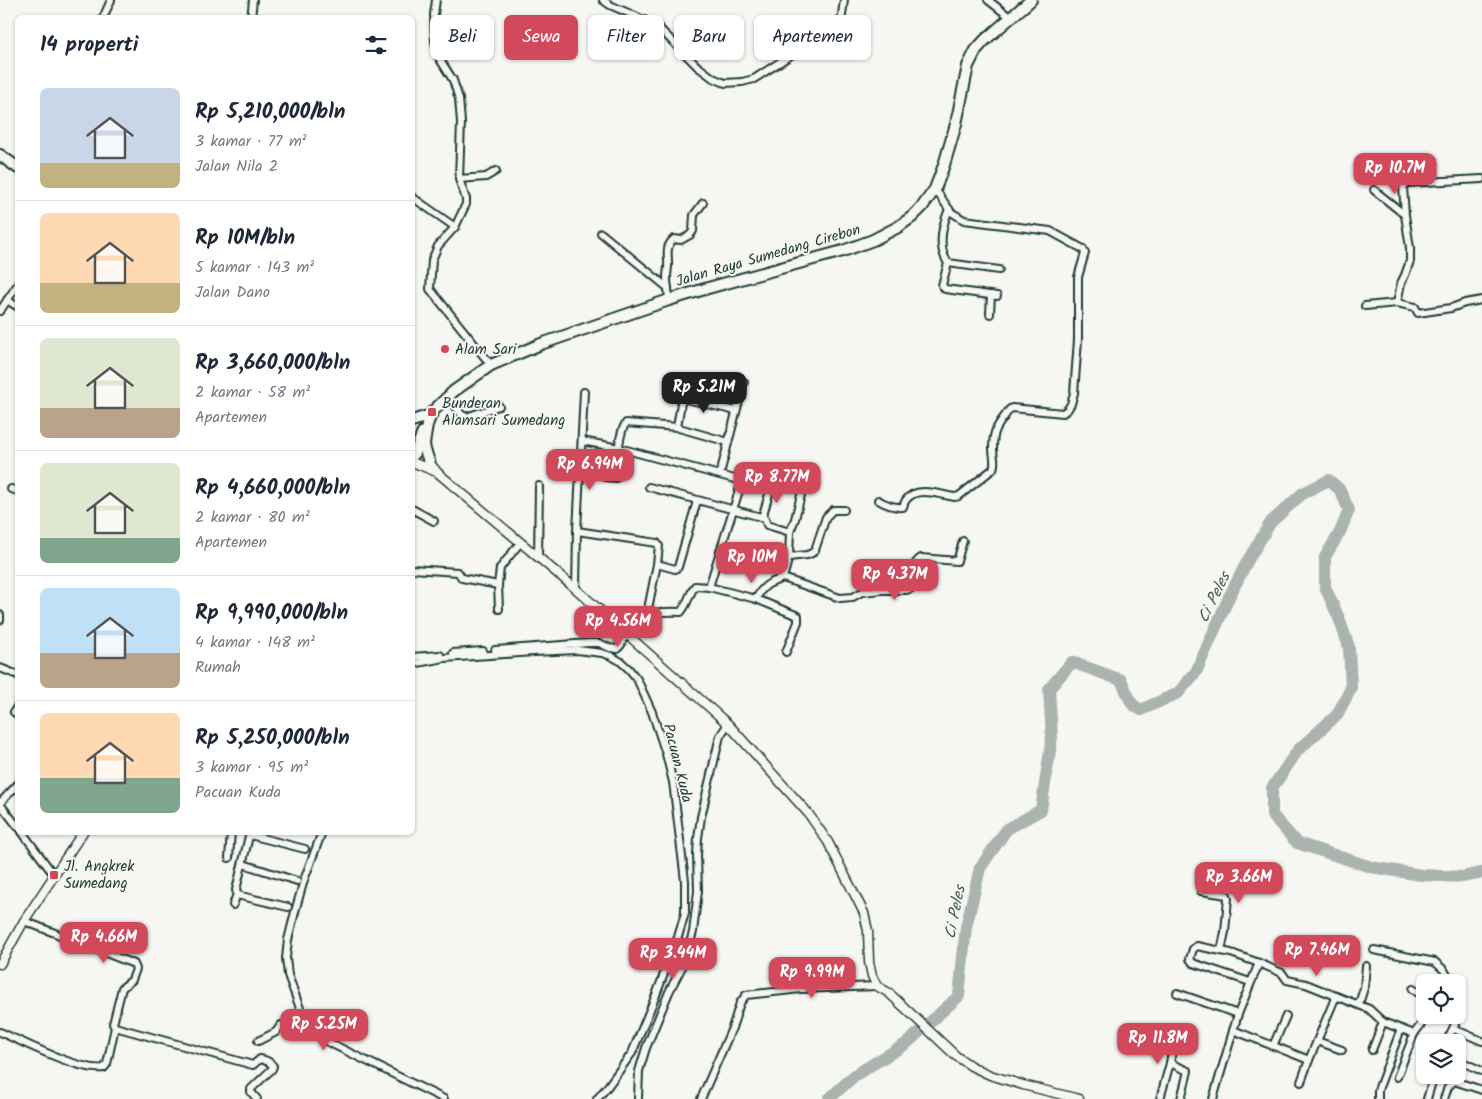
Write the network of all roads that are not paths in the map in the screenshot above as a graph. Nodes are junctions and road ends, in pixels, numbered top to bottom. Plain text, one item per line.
1 (111, 0) edge
2 (253, 0) edge
3 (436, 0) edge
4 (603, 0) edge
5 (844, 0) edge
6 (988, 0) edge
7 (1031, 0) edge
8 (104, 15) edge
9 (251, 15) edge
10 (1011, 18) junction
11 (0, 156) edge
12 (15, 166) edge
13 (496, 171) dead end
14 (459, 179) junction
15 (1482, 179) edge
16 (935, 189) junction
17 (1374, 190) dead end
18 (415, 199) edge
19 (703, 203) dead end
20 (949, 209) junction
21 (1405, 216) junction
22 (455, 227) junction
23 (601, 233) dead end
24 (948, 263) junction
25 (999, 270) dead end
26 (15, 288) edge
27 (668, 288) junction
28 (7, 300) junction
29 (669, 300) junction
30 (1482, 300) edge
31 (1397, 303) junction
32 (15, 305) edge
33 (1365, 306) dead end
34 (0, 311) edge
35 (990, 314) dead end
36 (491, 365) junction
37 (744, 382) dead end
38 (584, 392) dead end
39 (448, 397) junction
40 (499, 406) dead end
41 (736, 411) junction
42 (421, 421) edge
43 (677, 427) junction
44 (415, 440) edge
45 (582, 441) junction
46 (728, 442) junction
47 (618, 448) junction
48 (415, 463) edge
49 (427, 465) junction
50 (720, 474) junction
51 (605, 477) dead end
52 (805, 479) dead end
53 (772, 484) dead end
54 (539, 486) dead end
55 (649, 487) dead end
56 (878, 500) dead end
57 (697, 501) junction
58 (732, 510) junction
59 (844, 510) dead end
60 (415, 512) edge
61 (762, 518) junction
62 (434, 521) dead end
63 (577, 531) junction
64 (790, 532) junction
65 (962, 541) dead end
66 (520, 543) junction
67 (789, 557) junction
68 (538, 558) junction
69 (657, 564) junction
70 (415, 569) edge
71 (783, 578) junction
72 (498, 585) junction
73 (709, 586) junction
74 (576, 589) junction
75 (756, 600) junction
76 (499, 609) dead end
77 (647, 614) junction
78 (0, 615) edge
79 (0, 620) edge
80 (618, 626) junction
81 (626, 634) junction
82 (786, 652) dead end
83 (415, 657) edge
84 (415, 663) edge
85 (0, 668) edge
86 (15, 674) edge
87 (728, 724) junction
88 (15, 787) edge
89 (0, 803) edge
90 (15, 823) edge
91 (24, 835) edge
92 (81, 835) edge
93 (231, 835) edge
94 (250, 835) edge
95 (254, 835) edge
96 (321, 835) edge
97 (305, 849) dead end
98 (228, 858) dead end
99 (243, 864) junction
100 (54, 875) junction
101 (297, 880) dead end
102 (1201, 891) dead end
103 (237, 894) junction
104 (232, 905) dead end
105 (288, 907) dead end
106 (24, 921) junction
107 (1374, 950) dead end
108 (1221, 951) junction
109 (1259, 963) junction
110 (0, 964) edge
111 (1366, 966) dead end
112 (1446, 974) edge
113 (1250, 982) junction
114 (877, 986) junction
115 (1413, 989) dead end
116 (1416, 991) edge
117 (1177, 993) dead end
118 (1336, 996) junction
119 (1359, 1004) junction
120 (1238, 1014) junction
121 (1286, 1016) dead end
122 (304, 1018) junction
123 (1383, 1022) junction
124 (1421, 1024) edge
125 (1455, 1024) edge
126 (115, 1027) junction
127 (1400, 1029) junction
128 (1454, 1029) junction
129 (1233, 1030) junction
130 (0, 1032) edge
131 (1414, 1034) junction
132 (1451, 1034) edge
133 (1175, 1035) dead end
134 (258, 1041) dead end
135 (1317, 1041) junction
136 (1482, 1041) edge
137 (1273, 1046) junction
138 (1342, 1050) dead end
139 (1372, 1050) dead end
140 (1310, 1060) junction
141 (1170, 1063) junction
142 (1466, 1064) edge
143 (1482, 1071) edge
144 (1397, 1077) dead end
145 (1302, 1082) dead end
146 (1431, 1084) edge
147 (1482, 1090) edge
148 (257, 1099) edge
149 (444, 1099) edge
150 (597, 1099) edge
151 (638, 1099) edge
152 (701, 1099) edge
153 (1078, 1099) edge
154 (1160, 1099) edge
155 (1180, 1099) edge
156 (1213, 1099) edge
157 (1378, 1099) edge
158 (1427, 1099) edge
159 (1444, 1099) edge

1 - 8 street
2 - 9 street
3 - 14 street
4 - 5 street
6 - 10 street
7 - 10 highway, Jalan Raya Sumedang Cirebon
10 - 16 highway, Jalan Raya Sumedang Cirebon
11 - 12 highway
13 - 14 street
14 - 22 street
15 - 21 street
16 - 20 street
16 - 29 highway, Jalan Raya Sumedang Cirebon
17 - 21 street
18 - 22 street
19 - 27 street
20 - 24 street
20 - 56 street
21 - 31 street
22 - 36 street
23 - 27 street
24 - 25 street
24 - 35 street
26 - 28 street
27 - 29 street
28 - 32 street
28 - 34 street
29 - 36 highway, Jalan Raya Sumedang Cirebon
30 - 31 street
31 - 33 street
36 - 39 highway, Jalan Raya Sumedang Cirebon
37 - 41 street
38 - 45 street
39 - 40 street
39 - 42 highway, Jalan Raya Sumedang Cirebon
41 - 43 street
41 - 46 street
42 - 44 highway, Jalan Raya Sumedang Cirebon
42 - 49 highway
43 - 46 street
43 - 47 street
44 - 49 main road
45 - 47 street
45 - 63 street
46 - 50 street
47 - 50 street
47 - 51 street
48 - 49 main road
49 - 66 main road
50 - 58 street
52 - 64 street
53 - 61 street
54 - 68 street
55 - 57 street
57 - 58 street
57 - 69 street
58 - 61 street
58 - 73 street
59 - 67 street
60 - 62 street
61 - 64 street
63 - 69 street
63 - 74 street
64 - 67 street
65 - 71 street
66 - 68 main road
66 - 72 street
67 - 71 street
68 - 74 main road
69 - 77 street
70 - 72 street
71 - 75 street
72 - 76 street
73 - 75 street
73 - 77 street
74 - 80 main road
75 - 82 street
77 - 80 street
78 - 79 street
80 - 81 main road
81 - 83 street
81 - 87 main road
84 - 150 street, Pacuan Kuda
85 - 86 street
87 - 114 main road
87 - 151 street
88 - 89 street
89 - 90 street
91 - 100 street
92 - 100 main road
93 - 98 street
94 - 99 street
95 - 97 street
96 - 122 street
99 - 101 street
99 - 103 street
100 - 106 main road
102 - 108 street
103 - 104 street
103 - 105 street
106 - 110 main road
106 - 126 street
107 - 112 street
108 - 109 street
108 - 113 street
109 - 113 street
109 - 118 street
111 - 119 street
113 - 120 street
114 - 152 street
114 - 153 main road
115 - 116 street
117 - 120 street
118 - 119 street
118 - 135 street
119 - 123 street
120 - 129 street
121 - 137 street
122 - 134 street
122 - 149 street
123 - 127 street
123 - 139 street
124 - 131 street
125 - 128 street
126 - 130 street
126 - 148 street
127 - 131 street
127 - 157 street
128 - 132 street
128 - 136 street
129 - 137 street
129 - 156 street
131 - 144 street
133 - 141 street
135 - 138 street
135 - 140 street
137 - 140 street
140 - 145 street
141 - 154 street
141 - 155 street
142 - 143 street
146 - 158 street
147 - 159 street

